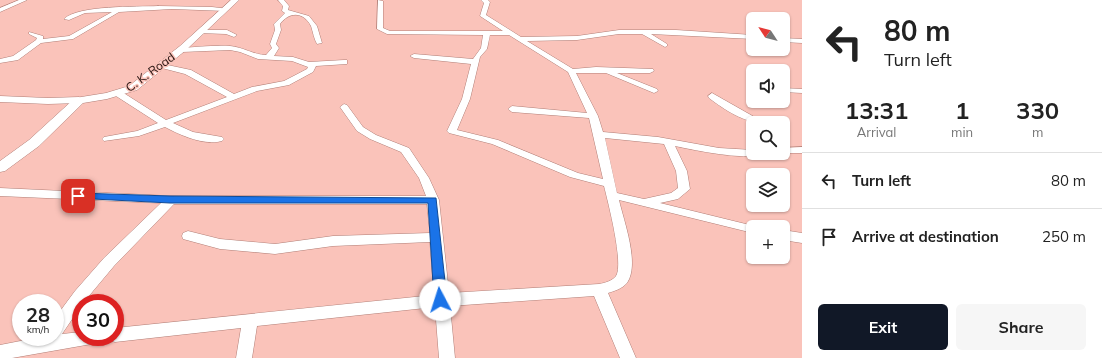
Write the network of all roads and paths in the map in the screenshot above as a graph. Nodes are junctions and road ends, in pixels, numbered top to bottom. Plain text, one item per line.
1 (24, 0) edge
2 (235, 0) edge
3 (281, 0) edge
4 (484, 0) edge
5 (380, 1) edge
6 (226, 9) junction
7 (0, 10) edge
8 (118, 10) junction
9 (289, 13) junction
10 (67, 19) dead end
11 (31, 32) dead end
12 (201, 32) junction
13 (511, 33) junction
14 (644, 33) junction
15 (487, 34) junction
16 (234, 35) dead end
17 (746, 37) edge
18 (519, 40) junction
19 (790, 40) edge
20 (39, 41) junction
21 (801, 41) edge
22 (319, 43) dead end
23 (665, 45) dead end
24 (182, 50) junction
25 (414, 56) dead end
26 (268, 58) junction
27 (0, 61) edge
28 (344, 62) dead end
29 (475, 62) junction
30 (308, 64) junction
31 (161, 65) junction
32 (571, 71) junction
33 (605, 71) junction
34 (650, 71) dead end
35 (790, 90) edge
36 (654, 91) dead end
37 (802, 91) edge
38 (119, 94) junction
39 (712, 96) dead end
40 (234, 97) junction
41 (0, 99) edge
42 (78, 100) junction
43 (344, 107) dead end
44 (512, 109) dead end
45 (593, 116) junction
46 (746, 116) edge
47 (164, 123) junction
48 (599, 135) junction
49 (107, 139) dead end
50 (219, 139) dead end
51 (668, 142) junction
52 (790, 149) edge
53 (802, 150) edge
54 (746, 153) edge
55 (0, 168) edge
56 (611, 190) junction
57 (0, 192) edge
58 (170, 200) junction
59 (432, 200) junction
60 (646, 202) junction
61 (746, 227) edge
62 (188, 236) dead end
63 (790, 236) edge
64 (435, 237) junction
65 (802, 238) edge
66 (599, 290) junction
67 (440, 300) junction
68 (64, 318) edge
69 (250, 320) junction
70 (124, 334) edge
71 (22, 346) edge
72 (0, 353) edge
73 (244, 358) edge
74 (447, 358) edge
75 (628, 358) edge

1 - 7 street
2 - 6 street, C. K. Road
3 - 9 street
4 - 13 street
5 - 15 street
6 - 8 street
6 - 12 street, C. K. Road
8 - 10 street
8 - 20 street
9 - 22 street
9 - 26 street
11 - 20 street
12 - 16 street
12 - 24 street, C. K. Road
13 - 15 street
13 - 18 street
14 - 17 street
14 - 18 street
14 - 23 street
15 - 29 street
18 - 32 street
19 - 21 street
20 - 27 street
24 - 26 street
24 - 31 street, C. K. Road
25 - 29 street
26 - 30 street
28 - 30 street
29 - 56 street
30 - 40 street
31 - 38 street, C. K. Road
31 - 40 street
32 - 33 street
32 - 45 street
33 - 34 street
33 - 36 street
35 - 37 street
38 - 42 street, C. K. Road
38 - 47 street
39 - 46 street
40 - 47 street
41 - 42 street
42 - 55 street
43 - 59 street
44 - 45 street
45 - 48 street
47 - 49 street
47 - 50 street
48 - 51 street
48 - 56 street
51 - 54 street
51 - 60 street
52 - 53 street
56 - 60 street
56 - 66 street
57 - 58 street
58 - 59 street
58 - 68 street
59 - 64 street
60 - 61 street
62 - 64 street
63 - 65 street
64 - 67 street
66 - 67 street
66 - 75 street
67 - 69 street
67 - 74 street
69 - 70 street
69 - 73 street
71 - 72 street

